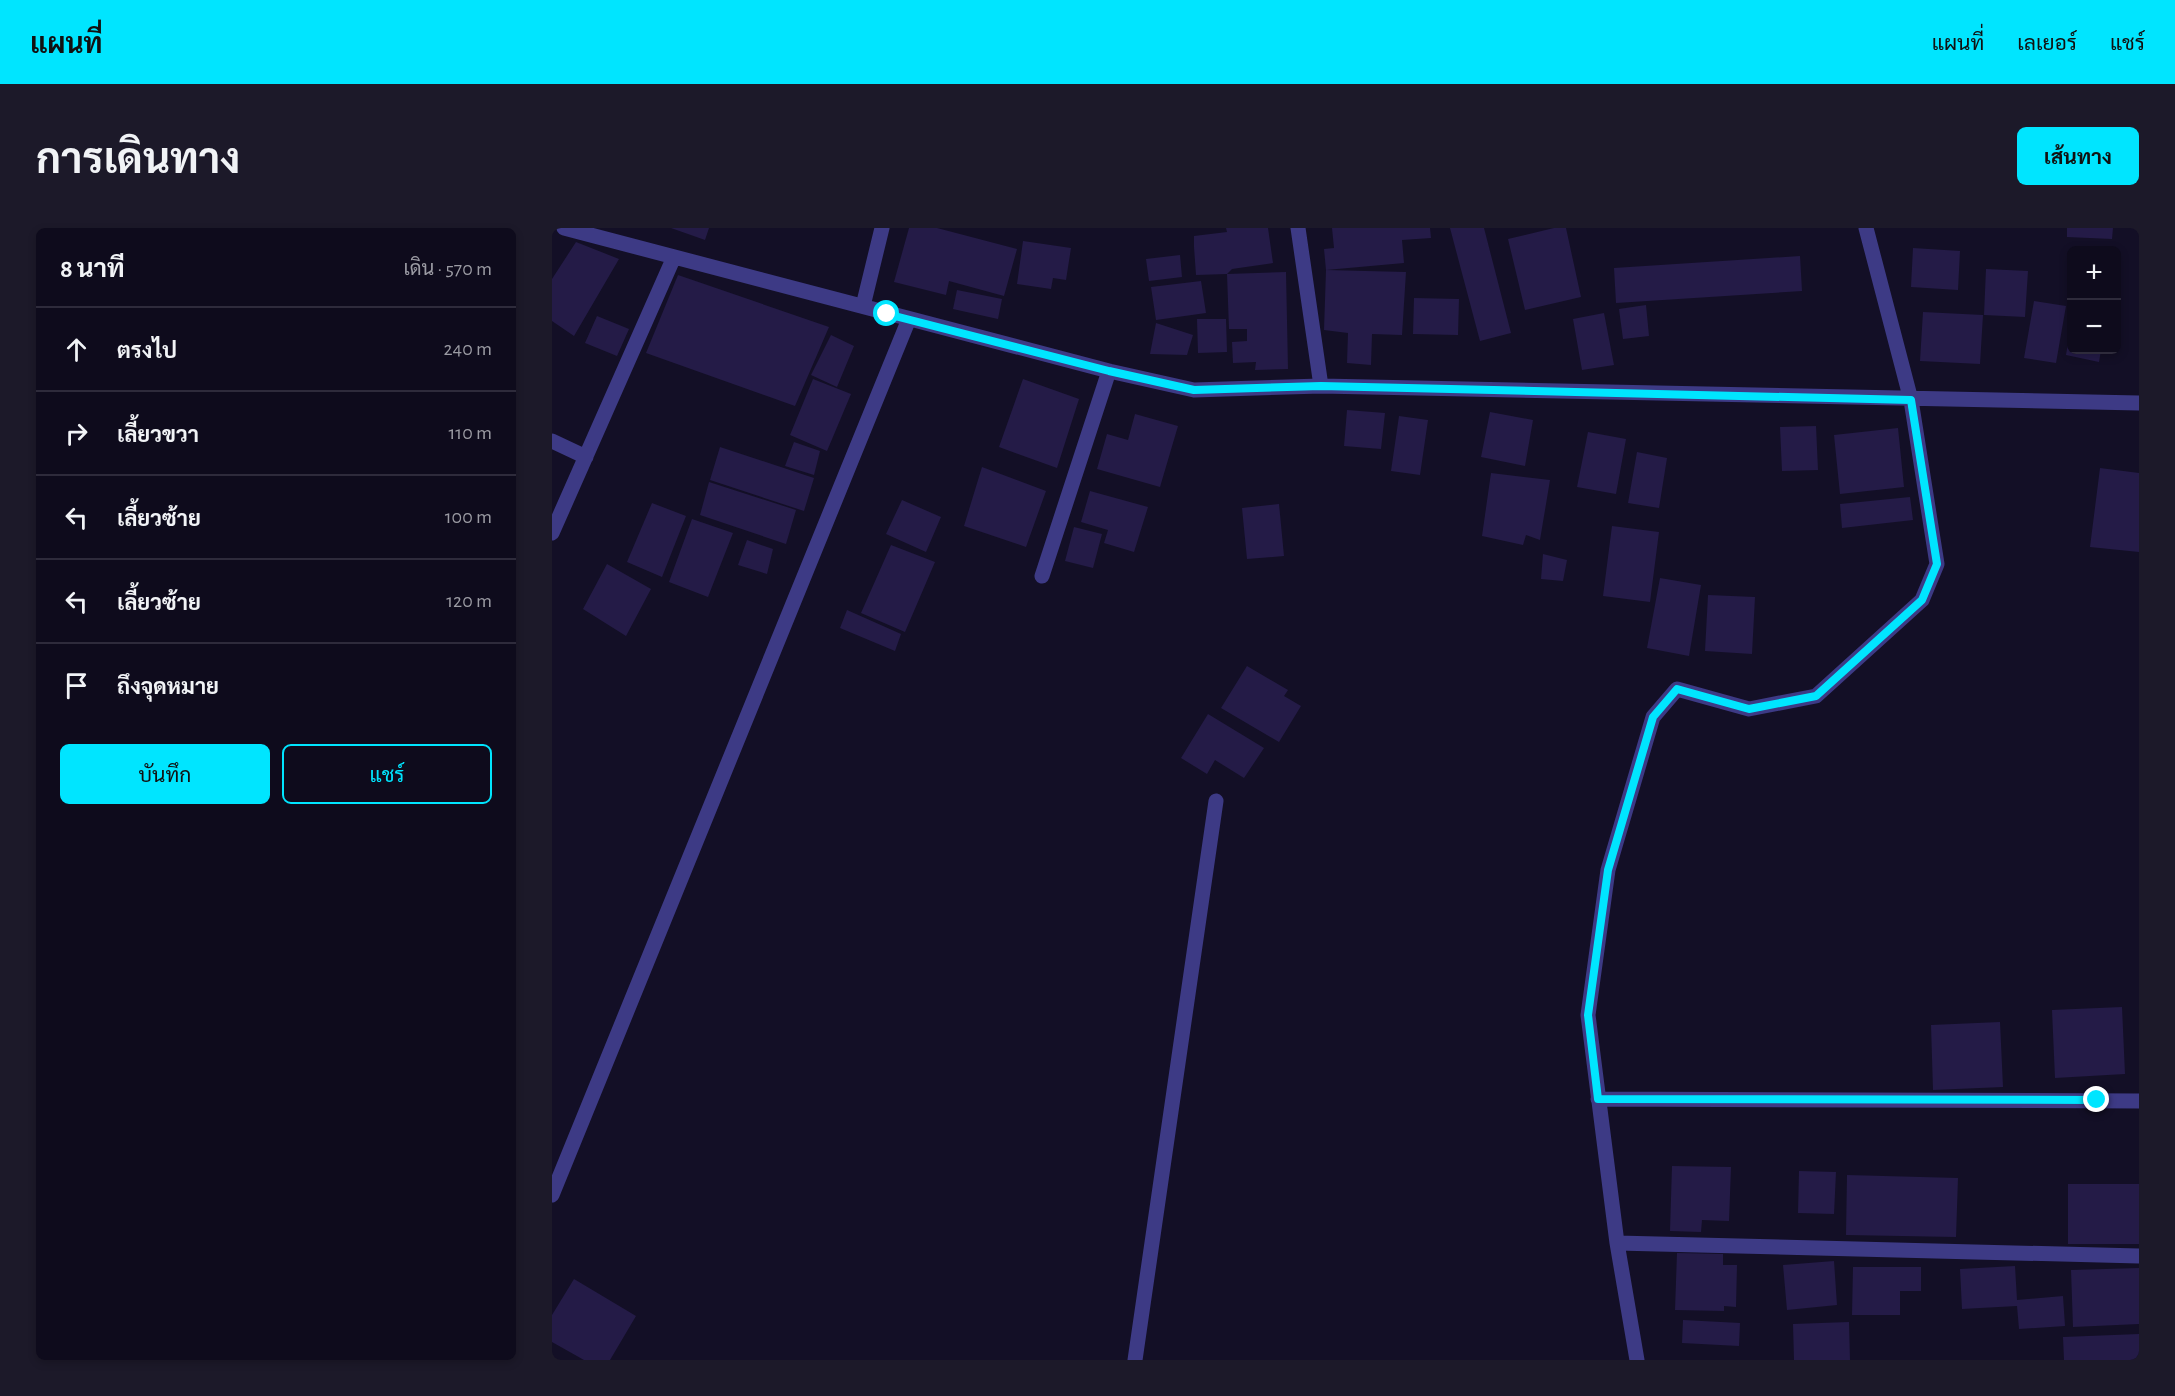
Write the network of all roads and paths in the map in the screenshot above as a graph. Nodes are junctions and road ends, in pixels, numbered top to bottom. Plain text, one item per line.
1 (564, 228) edge
2 (882, 228) edge
3 (1298, 228) edge
4 (1866, 228) edge
5 (674, 257) junction
6 (863, 306) junction
7 (909, 319) junction
8 (1109, 371) junction
9 (1321, 386) junction
10 (1911, 400) junction
11 (2139, 403) edge
12 (552, 441) edge
13 (586, 457) junction
14 (552, 533) edge
15 (1042, 576) dead end
16 (1216, 801) dead end
17 (1598, 1099) junction
18 (2139, 1101) edge
19 (552, 1195) edge
20 (1617, 1243) junction
21 (2139, 1256) edge
22 (1135, 1360) edge
23 (1636, 1360) edge

1 - 5 street
2 - 6 street
3 - 9 street
4 - 10 street
5 - 6 street
5 - 13 street
6 - 7 street
7 - 8 street
7 - 19 street
8 - 9 street
8 - 15 street
9 - 10 street
10 - 11 street
10 - 17 street
12 - 13 street
13 - 14 street
16 - 22 street
17 - 18 street
17 - 20 street
20 - 21 street
20 - 23 street

